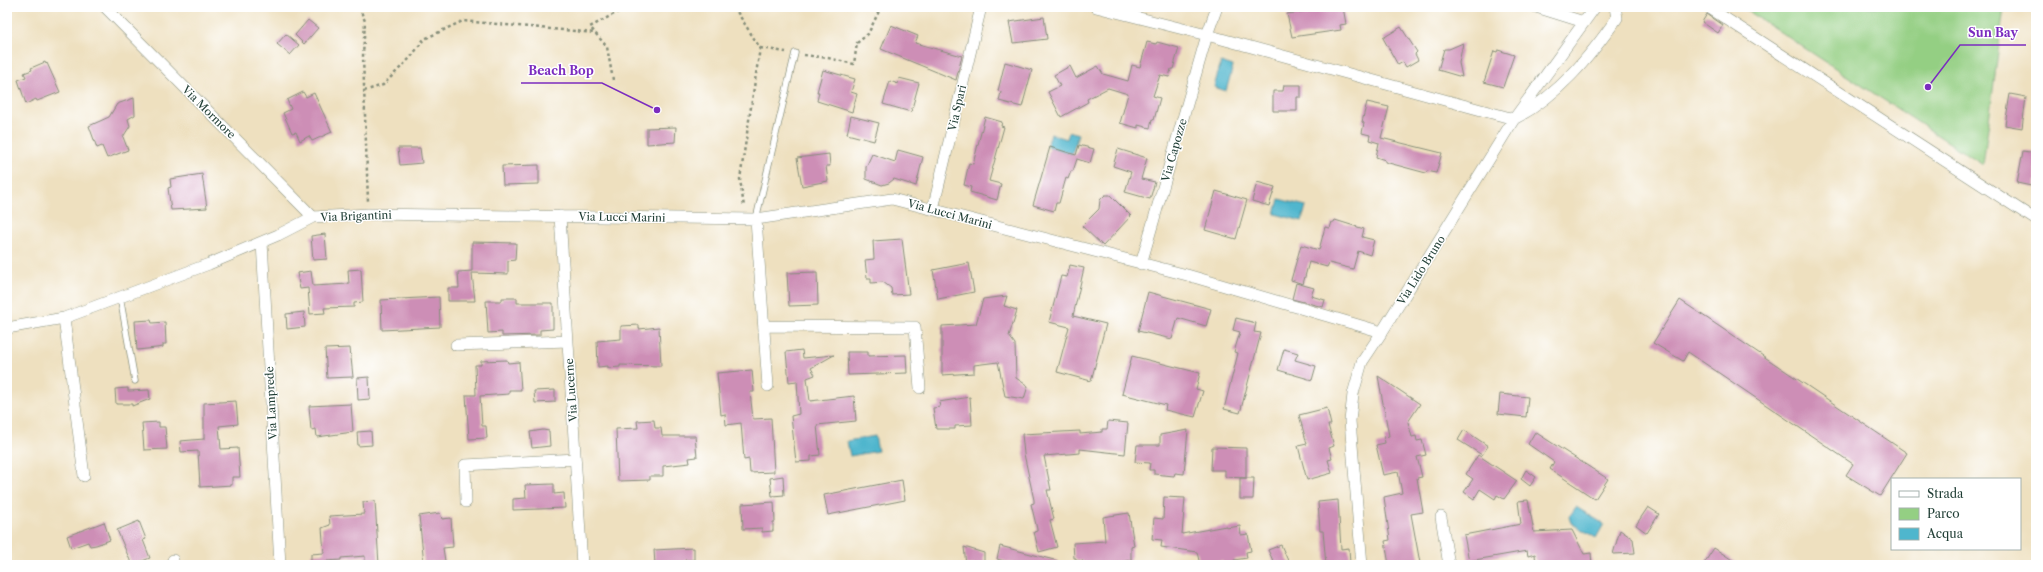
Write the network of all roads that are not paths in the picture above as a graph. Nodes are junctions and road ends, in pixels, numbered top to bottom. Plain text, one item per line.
1 (105, 7) edge
2 (981, 7) edge
3 (1096, 7) edge
4 (1217, 7) edge
5 (1536, 7) edge
6 (1595, 7) edge
7 (1615, 7) edge
8 (1708, 7) edge
9 (1584, 22) junction
10 (1207, 35) junction
11 (795, 53) road end
12 (1514, 119) junction
13 (933, 209) junction
14 (560, 216) junction
15 (313, 217) junction
16 (751, 218) junction
17 (2036, 220) edge
18 (262, 242) junction
19 (1141, 264) junction
20 (120, 297) junction
21 (64, 318) junction
22 (764, 326) junction
23 (7, 328) edge
24 (1382, 332) junction
25 (568, 341) junction
26 (456, 345) dead end
27 (135, 381) dead end
28 (768, 386) dead end
29 (920, 388) dead end
30 (575, 459) junction
31 (84, 476) dead end
32 (466, 502) dead end
33 (1441, 517) dead end
34 (280, 565) edge
35 (582, 565) edge
36 (1362, 565) edge
37 (1449, 565) edge

1 - 15 street, Via Mormore
2 - 13 street, Via Spari
3 - 10 street
4 - 10 street, Via Capozze
5 - 9 street
6 - 9 street, Via Lido Bruno
7 - 12 street
8 - 17 street
9 - 12 street, Via Lido Bruno
10 - 12 street
10 - 19 street, Via Capozze
11 - 16 lane
12 - 24 street, Via Lido Bruno
13 - 16 street, Via Lucci Marini
13 - 19 street, Via Lucci Marini
14 - 15 street, Via Brigantini
14 - 16 street, Via Lucci Marini
14 - 25 street, Via Lucerne
15 - 18 street, Via Brigantini
16 - 22 street
18 - 20 street, Via Brigantini
18 - 34 street, Via Lamprede
19 - 24 street, Via Lucci Marini
20 - 21 street, Via Brigantini
20 - 27 lane
21 - 23 street, Via Brigantini
21 - 31 street
22 - 28 street
22 - 29 street
24 - 36 street, Via Lido Bruno
25 - 26 street
25 - 30 street, Via Lucerne
30 - 32 street
30 - 35 street, Via Lucerne
33 - 37 street

